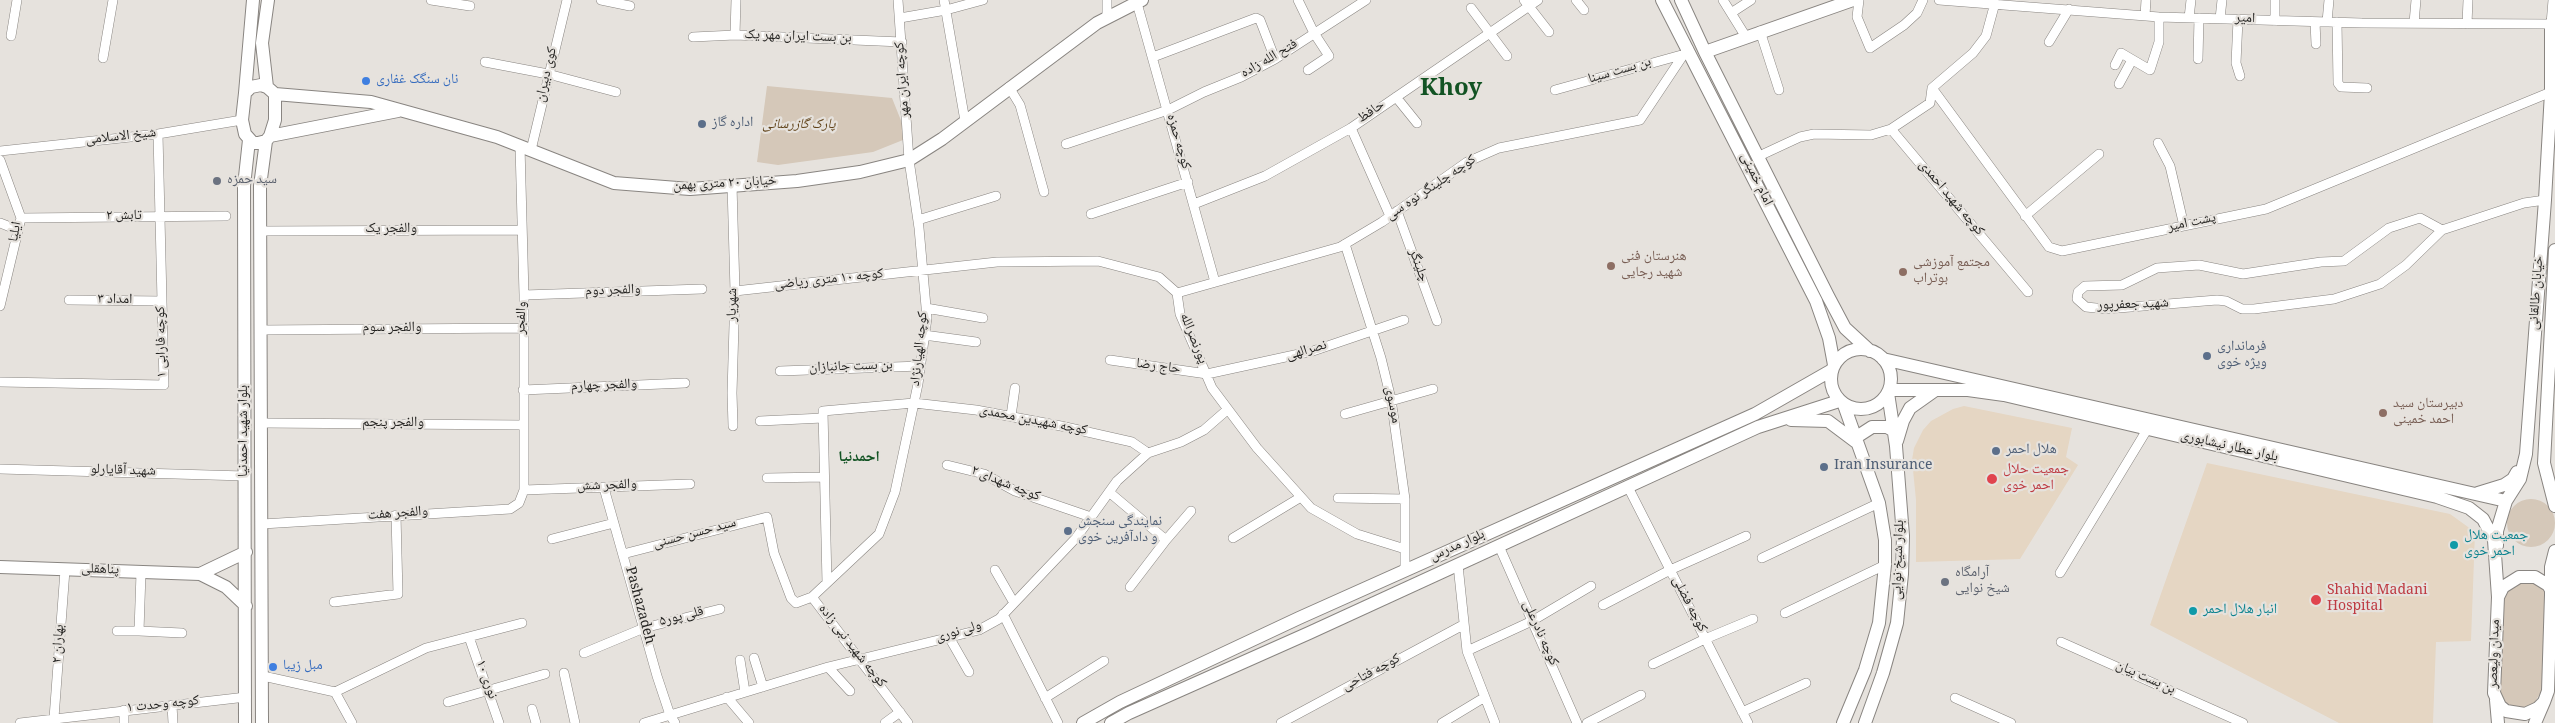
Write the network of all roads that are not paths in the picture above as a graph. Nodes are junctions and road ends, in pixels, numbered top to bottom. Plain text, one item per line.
1 (17, 0) edge
2 (113, 0) edge
3 (254, 0) edge
4 (268, 0) edge
5 (431, 0) edge
6 (567, 0) edge
7 (601, 0) edge
8 (736, 0) edge
9 (898, 0) edge
10 (944, 0) edge
11 (983, 0) edge
12 (1107, 0) edge
13 (1298, 0) edge
14 (1366, 0) edge
15 (1538, 0) edge
16 (1576, 0) edge
17 (1662, 0) edge
18 (1681, 0) edge
19 (1723, 0) edge
20 (1751, 0) edge
21 (1853, 0) edge
22 (1859, 0) edge
23 (1923, 0) edge
24 (1939, 0) edge
25 (2146, 0) edge
26 (2191, 0) edge
27 (2222, 0) edge
28 (2275, 0) edge
29 (2329, 0) edge
30 (2416, 0) edge
31 (2468, 0) edge
32 (2553, 0) edge
33 (1140, 1) edge
34 (1990, 2) edge
35 (1527, 3) edge
36 (2041, 3) edge
37 (470, 6) dead end
38 (630, 6) dead end
39 (1471, 8) dead end
40 (2070, 9) junction
41 (946, 10) junction
42 (1584, 10) dead end
43 (1732, 13) junction
44 (2145, 16) junction
45 (2160, 17) junction
46 (900, 18) junction
47 (1107, 18) junction
48 (2189, 18) junction
49 (2199, 18) junction
50 (2220, 19) junction
51 (2238, 20) junction
52 (2275, 21) junction
53 (2315, 22) junction
54 (2327, 22) junction
55 (2337, 22) junction
56 (2414, 23) junction
57 (2553, 23) edge
58 (2468, 24) junction
59 (1760, 31) junction
60 (1549, 32) dead end
61 (1314, 33) junction
62 (1490, 34) junction
63 (735, 35) junction
64 (11, 36) dead end
65 (693, 37) dead end
66 (1746, 37) junction
67 (902, 42) junction
68 (2049, 42) dead end
69 (2316, 44) dead end
70 (1686, 51) junction
71 (1705, 52) junction
72 (1507, 56) dead end
73 (1152, 57) junction
74 (103, 58) dead end
75 (1276, 59) junction
76 (2198, 59) dead end
77 (2132, 60) junction
78 (485, 62) dead end
79 (2115, 66) dead end
80 (1308, 70) dead end
81 (548, 74) junction
82 (2240, 76) dead end
83 (2119, 84) dead end
84 (1009, 87) junction
85 (1932, 88) junction
86 (2366, 88) dead end
87 (271, 90) junction
88 (1555, 90) dead end
89 (1778, 90) dead end
90 (616, 92) dead end
91 (2551, 92) junction
92 (245, 93) junction
93 (1396, 97) junction
94 (1168, 110) junction
95 (400, 111) junction
96 (242, 120) junction
97 (965, 121) junction
98 (1417, 123) dead end
99 (1351, 128) junction
100 (1891, 130) junction
101 (158, 134) junction
102 (268, 139) junction
103 (249, 140) junction
104 (2158, 142) dead end
105 (1066, 144) dead end
106 (526, 148) junction
107 (0, 151) edge
108 (2099, 154) dead end
109 (1757, 157) junction
110 (0, 160) edge
111 (909, 160) junction
112 (1188, 182) junction
113 (732, 185) junction
114 (1044, 192) dead end
115 (996, 196) dead end
116 (2545, 200) junction
117 (1194, 204) junction
118 (1091, 214) dead end
119 (1394, 214) junction
120 (226, 216) dead end
121 (2025, 216) junction
122 (160, 217) junction
123 (21, 218) junction
124 (918, 220) junction
125 (0, 223) edge
126 (2184, 226) junction
127 (18, 230) junction
128 (521, 230) junction
129 (2442, 230) junction
130 (260, 231) junction
131 (1345, 244) junction
132 (2555, 250) edge
133 (923, 270) junction
134 (2554, 272) edge
135 (4, 273) edge
136 (1215, 282) junction
137 (702, 289) dead end
138 (735, 291) junction
139 (2028, 292) dead end
140 (1177, 293) junction
141 (524, 295) junction
142 (69, 300) dead end
143 (162, 301) junction
144 (0, 306) edge
145 (926, 308) junction
146 (983, 318) dead end
147 (1404, 320) dead end
148 (1437, 321) dead end
149 (522, 328) junction
150 (1846, 328) junction
151 (2553, 328) edge
152 (261, 330) junction
153 (1372, 333) junction
154 (924, 334) junction
155 (1829, 338) junction
156 (976, 342) dead end
157 (1870, 351) junction
158 (1883, 358) junction
159 (1110, 360) dead end
160 (921, 366) junction
161 (1833, 368) junction
162 (780, 371) dead end
163 (1206, 374) junction
164 (0, 382) edge
165 (685, 383) dead end
166 (1015, 388) dead end
167 (1432, 389) dead end
168 (523, 390) junction
169 (1936, 390) junction
170 (1798, 391) junction
171 (1889, 392) junction
172 (1391, 399) junction
173 (1842, 403) junction
174 (914, 404) junction
175 (1227, 410) junction
176 (1806, 410) junction
177 (1345, 414) dead end
178 (1011, 416) junction
179 (823, 418) junction
180 (1776, 420) junction
181 (760, 421) dead end
182 (261, 423) junction
183 (524, 425) junction
184 (734, 426) dead end
185 (2148, 428) junction
186 (1894, 431) junction
187 (1856, 440) junction
188 (1896, 446) junction
189 (2544, 448) junction
190 (2272, 452) junction
191 (1148, 453) junction
192 (2526, 454) junction
193 (947, 465) dead end
194 (0, 469) edge
195 (245, 476) junction
196 (824, 477) junction
197 (767, 478) dead end
198 (2555, 480) edge
199 (690, 484) dead end
200 (1628, 487) junction
201 (604, 488) junction
202 (524, 490) junction
203 (1109, 492) junction
204 (2478, 493) junction
205 (1301, 497) junction
206 (1338, 498) dead end
207 (1405, 499) junction
208 (2506, 501) junction
209 (1878, 503) junction
210 (2555, 504) edge
211 (1191, 510) dead end
212 (396, 514) junction
213 (1091, 517) junction
214 (614, 523) junction
215 (262, 524) junction
216 (879, 534) joint
217 (1746, 536) dead end
218 (1233, 538) dead end
219 (552, 539) dead end
220 (1166, 540) junction
221 (1499, 546) junction
222 (1405, 549) junction
223 (2555, 551) edge
224 (246, 552) junction
225 (623, 554) junction
226 (1762, 558) dead end
227 (1458, 565) junction
228 (1885, 565) junction
229 (0, 567) edge
230 (65, 570) junction
231 (994, 570) dead end
232 (1670, 570) junction
233 (1404, 571) junction
234 (141, 573) junction
235 (2060, 573) dead end
236 (200, 574) junction
237 (2496, 576) junction
238 (827, 583) junction
239 (2553, 585) edge
240 (1130, 586) dead end
241 (1592, 586) dead end
242 (812, 597) junction
243 (2498, 597) junction
244 (334, 602) dead end
245 (1014, 603) junction
246 (1603, 605) dead end
247 (246, 606) junction
248 (720, 608) dead end
249 (1003, 614) junction
250 (1784, 614) dead end
251 (1753, 619) dead end
252 (1532, 620) junction
253 (522, 623) dead end
254 (1463, 626) junction
255 (644, 628) junction
256 (117, 631) dead end
257 (139, 631) junction
258 (182, 633) dead end
259 (469, 637) junction
260 (949, 637) junction
261 (1705, 638) junction
262 (2062, 642) dead end
263 (1467, 651) junction
264 (584, 653) dead end
265 (754, 658) dead end
266 (861, 659) junction
267 (740, 660) dead end
268 (1104, 660) dead end
269 (1653, 664) dead end
270 (828, 667) junction
271 (969, 672) dead end
272 (564, 673) dead end
273 (545, 674) dead end
274 (263, 676) junction
275 (1806, 683) dead end
276 (763, 687) junction
277 (489, 691) junction
278 (850, 691) dead end
279 (335, 692) junction
280 (745, 692) junction
281 (1641, 695) dead end
282 (2549, 695) edge
283 (246, 696) junction
284 (727, 697) junction
285 (1485, 697) junction
286 (1046, 698) junction
287 (1955, 698) dead end
288 (2496, 700) junction
289 (448, 702) dead end
290 (172, 705) junction
291 (532, 708) dead end
292 (124, 710) junction
293 (900, 712) junction
294 (54, 718) junction
295 (672, 719) edge
296 (1745, 720) edge
297 (2227, 720) edge
298 (35, 722) edge
299 (20, 723) edge
300 (124, 723) edge
301 (173, 723) edge
302 (245, 723) edge
303 (262, 723) edge
304 (352, 723) edge
305 (499, 723) edge
306 (536, 723) edge
307 (575, 723) edge
308 (644, 723) edge
309 (749, 723) edge
310 (885, 723) edge
311 (908, 723) edge
312 (1058, 723) edge
313 (1084, 723) edge
314 (1111, 723) edge
315 (1281, 723) edge
316 (1442, 723) edge
317 (1495, 723) edge
318 (1577, 723) edge
319 (1587, 723) edge
320 (1843, 723) edge
321 (1865, 723) edge
322 (2010, 723) edge
323 (2243, 723) edge
324 (2498, 723) edge
325 (2503, 723) edge
326 (2523, 723) edge
327 (2535, 723) edge

1 - 64 street
2 - 74 street
3 - 92 main road
4 - 87 main road
5 - 37 street
6 - 81 street, کوی دبیران
7 - 38 street
8 - 63 street
9 - 46 street, کوچه ایران مهر
10 - 41 street
11 - 41 street
12 - 47 street
13 - 61 street
14 - 61 street, فتح الله زاده
15 - 35 street, حافظ
16 - 42 street
17 - 70 main road, امام خمینی
18 - 71 main road, امام خمینی
19 - 43 street
20 - 43 street
21 - 59 main road
22 - 23 street
24 - 34 street, امیر
25 - 44 street
26 - 48 street
27 - 50 street
28 - 52 street
29 - 54 street
30 - 56 street
31 - 58 street
32 - 57 street
33 - 47 main road, خیابان ۲۰ متری بهمن
33 - 73 street, کوچه حمزه
34 - 36 street, امیر
34 - 85 street
35 - 60 street
35 - 62 street, حافظ
36 - 40 street, امیر
39 - 62 street
40 - 44 street, امیر
40 - 68 street
41 - 46 street
41 - 97 street
43 - 66 street
44 - 45 street, امیر
45 - 48 street, امیر
45 - 77 street
46 - 67 street, کوچه ایران مهر
47 - 84 main road, خیابان ۲۰ متری بهمن
48 - 49 street, امیر
49 - 50 street, امیر
49 - 76 street
50 - 51 street, امیر
51 - 52 street, امیر
51 - 82 street
52 - 53 street, امیر
53 - 54 street, امیر
53 - 69 street
54 - 55 street, امیر
55 - 56 street, امیر
55 - 86 street
56 - 58 street, امیر
57 - 58 street, امیر
57 - 91 main road, خیابان طالقانی
59 - 66 main road
59 - 89 street
61 - 75 street, فتح الله زاده
61 - 80 street
62 - 72 street
62 - 93 street, حافظ
63 - 65 street, بن بست ایران مهر یک
63 - 67 street, بن بست ایران مهر یک
66 - 71 main road
67 - 111 street, کوچه ایران مهر
70 - 88 street, بن بست سینا
70 - 119 street, کوچه چلینگر نوه سی
70 - 155 main road, امام خمینی
71 - 109 main road, امام خمینی
73 - 75 street
73 - 94 street, کوچه حمزه
75 - 94 street, فتح الله زاده
77 - 79 street
77 - 83 street
78 - 81 street
81 - 90 street
81 - 106 street, کوی دبیران
84 - 97 main road, خیابان ۲۰ متری بهمن
84 - 114 street
85 - 100 street
85 - 121 street, پشت امیر
87 - 92 main road
87 - 95 main road
87 - 102 main road, بلوار شهید احمدنیا
91 - 116 main road, خیابان طالقانی
91 - 126 street, پشت امیر
92 - 96 main road
93 - 98 street
93 - 99 street, حافظ
94 - 105 street, فتح الله زاده
94 - 112 street, کوچه حمزه
95 - 102 main road, خیابان ۲۰ متری بهمن
95 - 106 main road, خیابان ۲۰ متری بهمن
96 - 101 street, شیخ الاسلامی
96 - 103 main road
97 - 111 main road, خیابان ۲۰ متری بهمن
99 - 117 street, حافظ
99 - 119 street, چلینگر
100 - 109 street
100 - 139 street, کوچه شهید احمدی
101 - 107 street, شیخ الاسلامی
101 - 122 street, ۱ کوچه فارابی
102 - 103 main road, خیابان ۲۰ متری بهمن
102 - 130 main road, بلوار شهید احمدنیا
103 - 195 main road, بلوار شهید احمدنیا
104 - 126 street
106 - 113 main road, خیابان ۲۰ متری بهمن
106 - 128 street, والفجر
108 - 121 street
109 - 150 main road, امام خمینی
110 - 123 street, ایلیا
111 - 113 main road, خیابان ۲۰ متری بهمن
111 - 124 street, کوچه الهیارنژاد
112 - 117 street, کوچه حمزه
112 - 118 street
113 - 138 street, شهریار
115 - 124 street
116 - 129 street, شهید جعفرپور
116 - 192 main road, خیابان طالقانی
117 - 136 street, کوچه حمزه
119 - 131 street, کوچه چلینگر نوه سی
119 - 148 street, چلینگر
120 - 122 street, تابش ۲
121 - 126 street, پشت امیر
122 - 123 street, تابش ۲
122 - 143 street, ۱ کوچه فارابی
123 - 127 street, ایلیا
124 - 133 street, کوچه الهیارنژاد
125 - 127 street
127 - 135 street, ایلیا
128 - 130 street, والفجر یک
128 - 141 street, والفجر
129 - 129 street, شهید جعفرپور
130 - 152 main road, بلوار شهید احمدنیا
131 - 136 street, کوچه چلینگر نوه سی
131 - 153 street, موسوی
132 - 134 main road, خیابان طالقانی
133 - 138 street, کوچه ۱۰ متری ریاضی
133 - 140 street
133 - 145 street, کوچه الهیارنژاد
134 - 151 main road, خیابان طالقانی
135 - 144 street, ایلیا
136 - 140 street, کوچه چلینگر نوه سی
137 - 141 street, والفجر دوم
138 - 184 street, شهریار
140 - 163 street, پورنصرالله
141 - 149 street, والفجر
142 - 143 street, امداد ۳
143 - 164 street, ۱ کوچه فارابی
145 - 146 street
145 - 154 street, کوچه الهیارنژاد
147 - 153 street, نصرالهی
149 - 152 street, والفجر سوم
149 - 168 street, والفجر
150 - 155 main road
150 - 157 main road, امام خمینی
151 - 189 main road, خیابان طالقانی
152 - 182 main road, بلوار شهید احمدنیا
153 - 163 street, نصرالهی
153 - 172 street, موسوی
154 - 156 street
154 - 160 street, کوچه الهیارنژاد
155 - 161 main road, امام خمینی
157 - 158 main road
157 - 161 main road
158 - 171 main road
158 - 190 main road, بلوار عطار نیشابوری
159 - 163 street, حاج رضا
160 - 162 street, بن بست جانبازان
160 - 174 street, کوچه الهیارنژاد
161 - 170 main road, بلوار مدرس
161 - 173 main road
163 - 175 street, پورنصرالله
165 - 168 street, والفجر چهارم
166 - 178 street
167 - 172 street
168 - 183 street, والفجر
169 - 171 main road, بلوار عطار نیشابوری
169 - 185 main road, بلوار عطار نیشابوری
169 - 188 main road
170 - 176 main road
170 - 233 main road, بلوار مدرس
171 - 173 main road
171 - 186 main road, بلوار شیخ نوایی
172 - 177 street
172 - 207 street, موسوی
173 - 176 main road, بلوار مدرس
173 - 187 main road, بلوار شیخ نوایی
174 - 178 street, کوچه شهیدین محمدی
174 - 179 street, کوچه شهیدین محمدی
174 - 216 street, کوچه الهیارنژاد
175 - 191 street, ولی نوری
175 - 205 street, پورنصرالله
176 - 180 main road, بلوار مدرس
178 - 191 street, کوچه شهیدین محمدی
179 - 181 street
179 - 196 street
180 - 187 main road
180 - 200 main road, بلوار مدرس
182 - 183 street, والفجر پنجم
182 - 215 main road, بلوار شهید احمدنیا
183 - 202 street, والفجر
185 - 190 main road, بلوار عطار نیشابوری
185 - 235 street
186 - 187 main road
186 - 188 main road, بلوار شیخ نوایی
187 - 209 main road, بلوار شیخ نوایی
188 - 321 main road, بلوار شیخ نوایی
189 - 198 main road
189 - 210 main road, خیابان طالقانی
190 - 204 main road, بلوار عطار نیشابوری
190 - 237 main road, بلوار عطار نیشابوری
191 - 203 street, ولی نوری
192 - 204 main road
192 - 208 main road, خیابان طالقانی
193 - 213 street, کوچه شهدای ۲
194 - 195 street, شهید آقایارلو
195 - 224 main road, بلوار شهید احمدنیا
196 - 197 street
196 - 238 street
199 - 201 street, والفجر شش
200 - 221 main road, بلوار مدرس
200 - 232 street, کوچه فضلی
201 - 202 street, والفجر شش
201 - 214 street, Pashazadeh
202 - 212 street, والفجر هفت
203 - 213 street, ولی نوری
203 - 220 street
204 - 208 main road, بلوار عطار نیشابوری
205 - 218 street
205 - 222 street, پورنصرالله
206 - 207 street
207 - 222 street, موسوی
208 - 237 main road, خیابان طالقانی
209 - 226 street
209 - 228 main road, بلوار شیخ نوایی
211 - 220 street
212 - 215 street, والفجر هفت
212 - 244 street
213 - 245 street, ولی نوری
214 - 219 street
214 - 225 street, Pashazadeh
215 - 274 main road, بلوار شهید احمدنیا
216 - 238 street, کوچه شهید نبی زاده
217 - 232 street
220 - 240 street
221 - 227 main road, بلوار مدرس
221 - 252 street, کوچه نادرعلی
222 - 233 street, موسوی
223 - 239 main road
224 - 236 main road, پناهقلی
224 - 247 main road, بلوار شهید احمدنیا
225 - 242 street, سید حسن حسنی
225 - 255 street, Pashazadeh
227 - 254 street
227 - 314 main road, بلوار مدرس
228 - 250 street
228 - 320 main road, بلوار شیخ نوایی
229 - 230 main road, پناهقلی
230 - 234 main road, پناهقلی
230 - 294 street, بهاران ۲
231 - 245 street
232 - 246 street
232 - 261 street, کوچه فضلی
233 - 313 main road, بلوار مدرس
234 - 236 main road, پناهقلی
234 - 257 street
236 - 247 main road, پناهقلی
237 - 243 main road, بلوار عطار نیشابوری
238 - 242 street, کوچه شهید نبی زاده
239 - 243 main road
239 - 282 main road
241 - 252 street
242 - 266 street, کوچه شهید نبی زاده
243 - 288 main road, میدان ولیعصر
245 - 249 street, ولی نوری
247 - 283 main road, بلوار شهید احمدنیا
248 - 255 street, قلی پور۵
249 - 260 street, ولی نوری
249 - 286 street
251 - 261 street
252 - 263 street
252 - 318 street, کوچه نادرعلی
253 - 259 street
254 - 263 street
254 - 315 street, کوچه فتاحی
255 - 264 street, قلی پور۵
255 - 295 street, Pashazadeh
256 - 257 street
257 - 258 street
259 - 277 street, نوری ۱۰
259 - 279 street
260 - 266 street, ولی نوری
260 - 271 street
261 - 269 street
261 - 296 street, کوچه فضلی
262 - 297 street, بن بست بیان
263 - 285 street
265 - 276 street
266 - 270 street, ولی نوری
266 - 293 street, کوچه شهید نبی زاده
267 - 280 street
268 - 286 street
270 - 276 street, ولی نوری
270 - 278 street
272 - 307 street
273 - 277 street
274 - 279 street
274 - 303 main road, بلوار شهید احمدنیا
275 - 296 street
276 - 280 street, ولی نوری
277 - 289 street
277 - 305 street, نوری ۱۰
279 - 304 street
280 - 284 street, ولی نوری
281 - 319 street
282 - 288 main road, میدان ولیعصر
282 - 327 main road
283 - 290 street, کوچه وحدت ۱
283 - 302 main road, بلوار شهید احمدنیا
284 - 295 street, ولی نوری
284 - 309 street
285 - 316 street
285 - 317 street
286 - 312 street
287 - 322 street
288 - 324 main road
290 - 292 street, کوچه وحدت ۱
290 - 301 street
291 - 306 street
292 - 294 street, کوچه وحدت ۱
292 - 300 street
293 - 310 street
293 - 311 street, کوچه شهید نبی زاده
294 - 298 street, کوچه وحدت ۱
295 - 308 street, ولی نوری
297 - 323 street, بن بست بیان
298 - 299 street, کوچه وحدت ۱
325 - 326 main road

